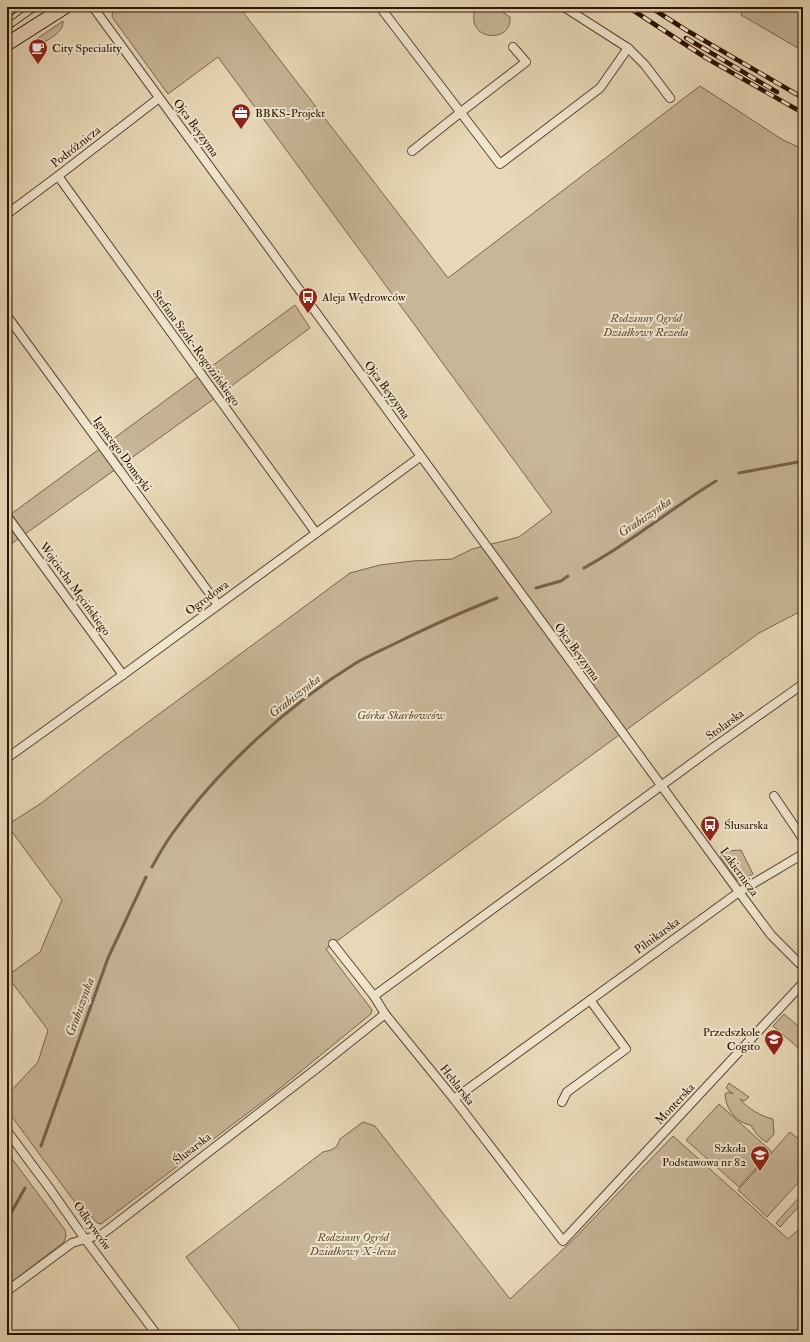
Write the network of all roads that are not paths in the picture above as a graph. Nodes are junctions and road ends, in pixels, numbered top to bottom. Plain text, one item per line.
1 (11, 7) edge
2 (65, 7) edge
3 (93, 7) edge
4 (380, 7) edge
5 (564, 7) edge
6 (7, 10) edge
7 (7, 44) edge
8 (513, 47) dead end
9 (628, 48) junction
10 (158, 98) junction
11 (670, 98) dead end
12 (461, 112) junction
13 (412, 151) dead end
14 (58, 176) junction
15 (7, 214) edge
16 (7, 316) edge
17 (420, 456) junction
18 (7, 516) edge
19 (316, 533) junction
20 (218, 605) junction
21 (123, 675) junction
22 (803, 684) edge
23 (9, 753) edge
24 (661, 787) junction
25 (774, 796) dead end
26 (803, 839) edge
27 (803, 854) edge
28 (739, 892) junction
29 (333, 944) dead end
30 (803, 967) edge
31 (803, 983) edge
32 (374, 996) junction
33 (590, 1000) junction
34 (385, 1014) junction
35 (454, 1099) junction
36 (562, 1102) dead end
37 (7, 1131) edge
38 (85, 1239) junction
39 (563, 1241) joint
40 (7, 1291) edge
41 (157, 1335) edge

1 - 6 main road
2 - 7 main road
3 - 10 street, Ojca Beyzyma
4 - 12 street
5 - 9 street
8 - 12 street
9 - 11 street
9 - 12 street
10 - 14 street, Podróżnicza
10 - 17 street, Ojca Beyzyma
12 - 13 street
14 - 15 street, Podróżnicza
14 - 19 street, Stefana Szolc-Rogozińskiego
16 - 20 street, Ignacego Domeyki
17 - 19 street, Ogrodowa
17 - 24 street, Ojca Beyzyma
18 - 21 street, Wojciecha Męcińskiego
19 - 20 street, Ogrodowa
20 - 21 street, Ogrodowa
21 - 23 street, Ogrodowa
22 - 24 street, Stolarska
24 - 28 street, Lakiernicza
24 - 32 street
25 - 26 street
27 - 28 street, Pilnikarska
28 - 30 street, Lakiernicza
28 - 33 street, Pilnikarska
29 - 32 street, Heblarska
31 - 39 street, Monterska
32 - 34 street, Heblarska
33 - 35 street, Pilnikarska
33 - 36 street
34 - 35 street, Heblarska
34 - 38 street, Ślusarska
35 - 39 street, Heblarska
37 - 38 street, Odkrywców
38 - 40 street, Ślusarska
38 - 41 street, Odkrywców

